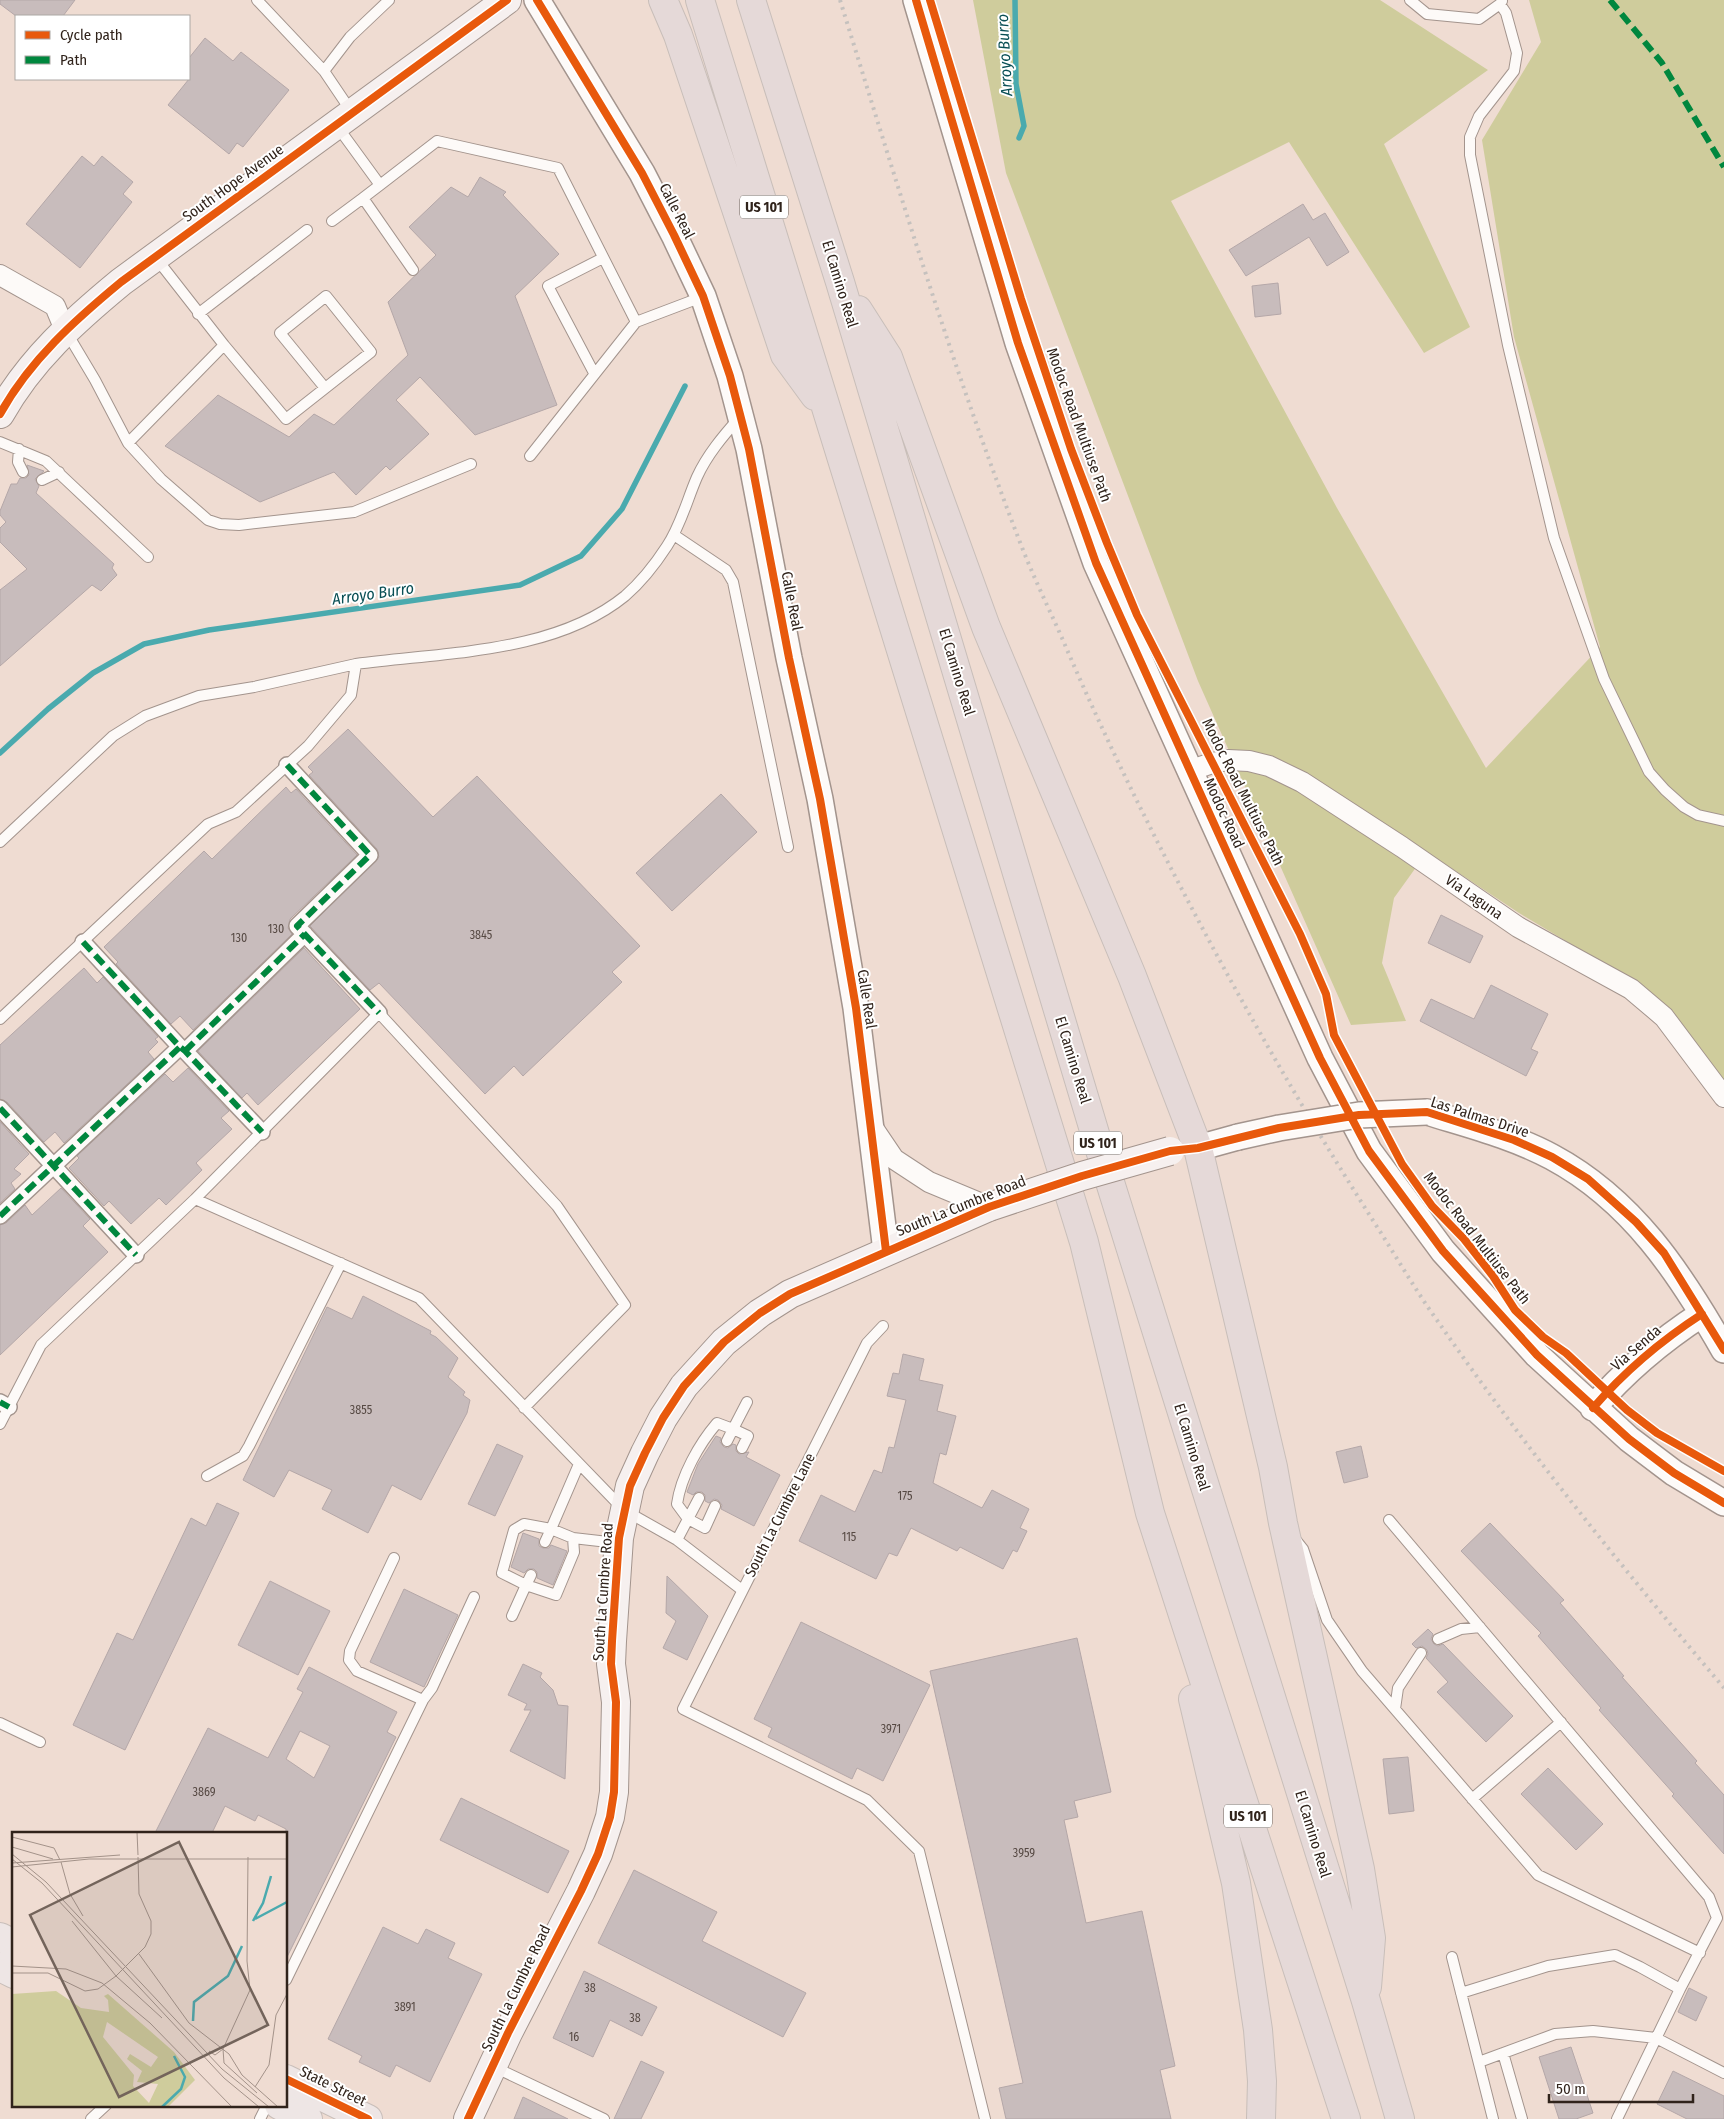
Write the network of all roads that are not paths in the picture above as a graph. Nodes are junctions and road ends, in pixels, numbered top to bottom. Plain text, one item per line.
1 (257, 0) edge
2 (389, 0) edge
3 (507, 0) edge
4 (538, 0) edge
5 (663, 0) edge
6 (700, 0) edge
7 (751, 0) edge
8 (916, 0) edge
9 (1410, 0) edge
10 (1501, 2) edge
11 (324, 71) junction
12 (344, 119) junction
13 (380, 185) junction
14 (362, 198) junction
15 (332, 221) dead end
16 (307, 230) dead end
17 (156, 257) junction
18 (603, 258) junction
19 (413, 270) dead end
20 (0, 275) edge
21 (840, 282) junction
22 (703, 296) junction
23 (198, 314) junction
24 (636, 322) junction
25 (65, 330) junction
26 (224, 346) junction
27 (594, 373) junction
28 (325, 388) junction
29 (828, 413) junction
30 (0, 414) edge
31 (740, 417) junction
32 (0, 442) edge
33 (128, 443) junction
34 (19, 449) junction
35 (530, 456) dead end
36 (471, 464) dead end
37 (23, 472) dead end
38 (59, 472) junction
39 (42, 480) dead end
40 (674, 535) junction
41 (148, 556) dead end
42 (356, 664) junction
43 (288, 766) junction
44 (1189, 771) junction
45 (1724, 821) edge
46 (0, 842) edge
47 (788, 847) dead end
48 (306, 934) junction
49 (83, 942) junction
50 (379, 1013) junction
51 (0, 1019) edge
52 (183, 1049) junction
53 (1724, 1097) edge
54 (0, 1108) edge
55 (870, 1125) junction
56 (262, 1132) junction
57 (1198, 1148) junction
58 (54, 1166) junction
59 (1082, 1176) joint
60 (195, 1199) junction
61 (989, 1207) junction
62 (0, 1216) edge
63 (886, 1251) junction
64 (136, 1254) junction
65 (340, 1263) junction
66 (1702, 1314) junction
67 (883, 1326) dead end
68 (1724, 1350) edge
69 (746, 1402) dead end
70 (4, 1404) edge
71 (524, 1408) junction
72 (1593, 1408) junction
73 (0, 1424) edge
74 (733, 1429) junction
75 (727, 1441) dead end
76 (742, 1448) dead end
77 (579, 1464) junction
78 (207, 1476) dead end
79 (699, 1498) dead end
80 (1724, 1503) edge
81 (715, 1506) dead end
82 (624, 1510) junction
83 (1150, 1513) junction
84 (688, 1520) junction
85 (1389, 1520) dead end
86 (1283, 1523) junction
87 (551, 1528) junction
88 (573, 1538) junction
89 (678, 1540) junction
90 (545, 1542) dead end
91 (618, 1543) junction
92 (394, 1558) dead end
93 (531, 1576) dead end
94 (526, 1585) junction
95 (742, 1590) junction
96 (474, 1598) dead end
97 (512, 1616) dead end
98 (1480, 1627) junction
99 (1438, 1639) dead end
100 (1421, 1653) dead end
101 (423, 1700) junction
102 (1395, 1709) junction
103 (1561, 1722) junction
104 (0, 1723) edge
105 (40, 1742) dead end
106 (1472, 1799) junction
107 (0, 1937) edge
108 (12, 1943) edge
109 (1700, 1953) junction
110 (1452, 1957) dead end
111 (0, 1967) edge
112 (12, 1973) edge
113 (288, 1976) edge
114 (1678, 1992) junction
115 (1460, 1993) junction
116 (1366, 2002) junction
117 (1656, 2038) junction
118 (1503, 2053) junction
119 (1479, 2062) junction
120 (493, 2067) junction
121 (1724, 2073) edge
122 (288, 2079) edge
123 (105, 2106) edge
124 (266, 2106) edge
125 (281, 2106) edge
126 (91, 2119) edge
127 (260, 2119) edge
128 (308, 2119) edge
129 (368, 2119) edge
130 (468, 2119) edge
131 (604, 2119) edge
132 (985, 2119) edge
133 (1261, 2119) edge
134 (1346, 2119) edge
135 (1400, 2119) edge
136 (1494, 2119) edge
137 (1522, 2119) edge
138 (1617, 2119) edge

1 - 11 lane
2 - 11 lane
3 - 12 main road, South Hope Avenue
4 - 22 street, Calle Real
5 - 29 highway
6 - 29 highway, US 101
7 - 21 highway, El Camino Real / US 101
8 - 44 street, Modoc Road
9 - 10 lane
10 - 45 lane
11 - 12 lane
12 - 13 lane
12 - 17 main road, South Hope Avenue
13 - 14 lane
13 - 18 lane
14 - 15 lane
14 - 19 lane
16 - 23 lane
17 - 23 lane
17 - 25 main road, South Hope Avenue
18 - 24 lane
18 - 27 lane
20 - 25 street
21 - 57 highway
21 - 116 highway, El Camino Real / US 101
22 - 24 lane
22 - 31 street, Calle Real
23 - 26 lane
24 - 27 lane
25 - 30 main road, South Hope Avenue
25 - 33 lane
26 - 28 lane
26 - 33 lane
27 - 35 lane
28 - 28 lane
29 - 83 highway, US 101
31 - 40 lane
31 - 55 street, Calle Real
32 - 34 lane
33 - 36 lane
34 - 37 lane
34 - 38 lane
38 - 39 lane
38 - 41 lane
40 - 42 lane
40 - 47 lane
42 - 43 lane
42 - 46 lane
43 - 48 street
43 - 49 lane
44 - 53 street, Via Laguna
44 - 72 street, Modoc Road
48 - 50 street
48 - 52 street
49 - 51 lane
49 - 52 street
50 - 56 lane
50 - 71 lane
52 - 56 street
52 - 58 street
54 - 58 street
55 - 61 street
55 - 63 street, Calle Real
56 - 60 lane
57 - 59 main road, Las Palmas Drive, bridge
57 - 66 street, Las Palmas Drive, bridge
57 - 86 highway
58 - 62 street
58 - 64 street
59 - 61 main road, South La Cumbre Road, bridge
60 - 64 lane
60 - 65 lane
61 - 63 main road, South La Cumbre Road
63 - 82 main road, South La Cumbre Road
64 - 70 lane
65 - 71 lane
65 - 78 lane
66 - 68 street, Las Palmas Drive
66 - 72 street, Via Senda
67 - 95 lane, South La Cumbre Lane
69 - 74 lane
70 - 73 lane
71 - 77 lane
72 - 80 street, Modoc Road
74 - 75 lane
74 - 76 lane
74 - 84 lane
77 - 82 lane
77 - 87 lane
79 - 84 lane
81 - 84 lane
82 - 89 lane
82 - 91 main road, South La Cumbre Road
83 - 133 highway
83 - 134 highway, US 101
84 - 89 lane
85 - 98 lane
86 - 102 lane
86 - 116 highway
87 - 88 lane
87 - 90 lane
87 - 94 lane
88 - 91 lane
88 - 94 lane
89 - 95 lane
91 - 120 main road, South La Cumbre Road
92 - 101 lane
93 - 94 lane
94 - 97 lane
95 - 132 lane, South La Cumbre Lane
96 - 101 lane
98 - 99 lane
98 - 103 lane
100 - 102 lane
101 - 113 lane
102 - 106 lane
103 - 106 lane
103 - 109 lane
104 - 105 lane
106 - 109 lane
107 - 108 main road
109 - 114 lane
110 - 115 lane
111 - 112 main road
114 - 115 lane
114 - 117 lane
115 - 119 lane
116 - 135 highway, El Camino Real / US 101
117 - 118 lane
117 - 121 lane
117 - 138 lane
118 - 119 lane
118 - 137 lane
119 - 136 lane
120 - 130 main road, South La Cumbre Road
120 - 131 lane
122 - 129 main road, State Street
123 - 126 lane
124 - 127 lane
125 - 128 main road

